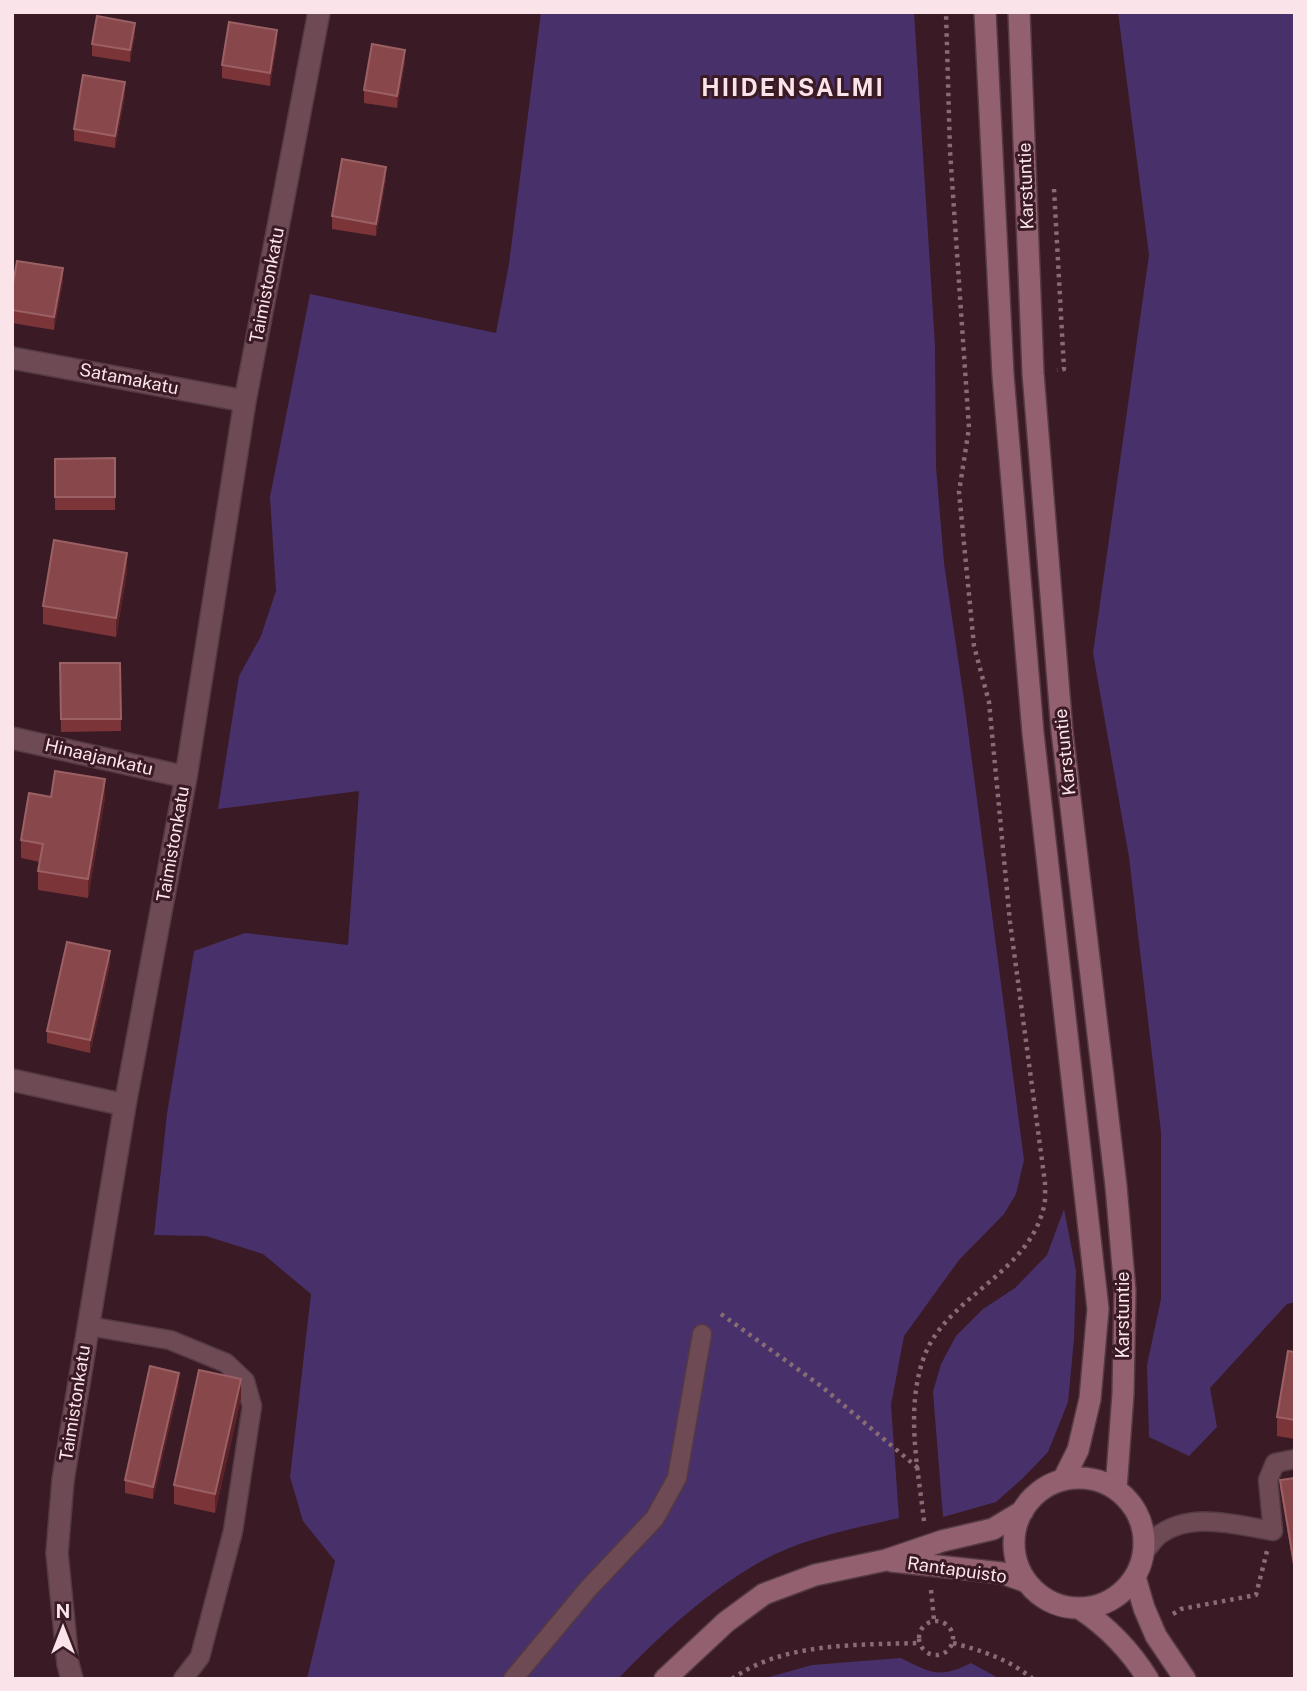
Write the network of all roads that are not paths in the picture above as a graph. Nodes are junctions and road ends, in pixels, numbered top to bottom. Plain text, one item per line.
1 (319, 12) edge
2 (985, 12) edge
3 (1019, 12) edge
4 (12, 358) edge
5 (245, 401) junction
6 (12, 738) edge
7 (186, 777) junction
8 (12, 1080) edge
9 (125, 1105) junction
10 (88, 1326) junction
11 (702, 1334) dead end
12 (1295, 1459) edge
13 (1063, 1480) junction
14 (1116, 1489) junction
15 (1023, 1511) junction
16 (1144, 1552) junction
17 (886, 1560) junction
18 (1135, 1577) junction
19 (1027, 1583) junction
20 (1079, 1608) junction
21 (72, 1679) edge
22 (183, 1679) edge
23 (513, 1679) edge
24 (665, 1679) edge
25 (1148, 1679) edge
26 (1185, 1679) edge

1 - 5 street, Taimistonkatu
2 - 13 main road, Karstuntie
3 - 14 main road, Karstuntie
4 - 5 street, Satamakatu
5 - 7 street, Taimistonkatu
6 - 7 street, Hinaajankatu
7 - 9 street, Taimistonkatu
8 - 9 street
9 - 10 street, Taimistonkatu
10 - 21 street, Taimistonkatu
10 - 22 lane
11 - 23 lane
12 - 16 lane
13 - 14 main road
13 - 15 main road
14 - 16 main road
15 - 17 main road, Rantapuisto
15 - 19 main road
16 - 18 main road
17 - 19 main road, Rantapuisto
17 - 24 main road, Rantapuisto
18 - 20 main road
18 - 26 main road
19 - 20 main road
20 - 25 main road

